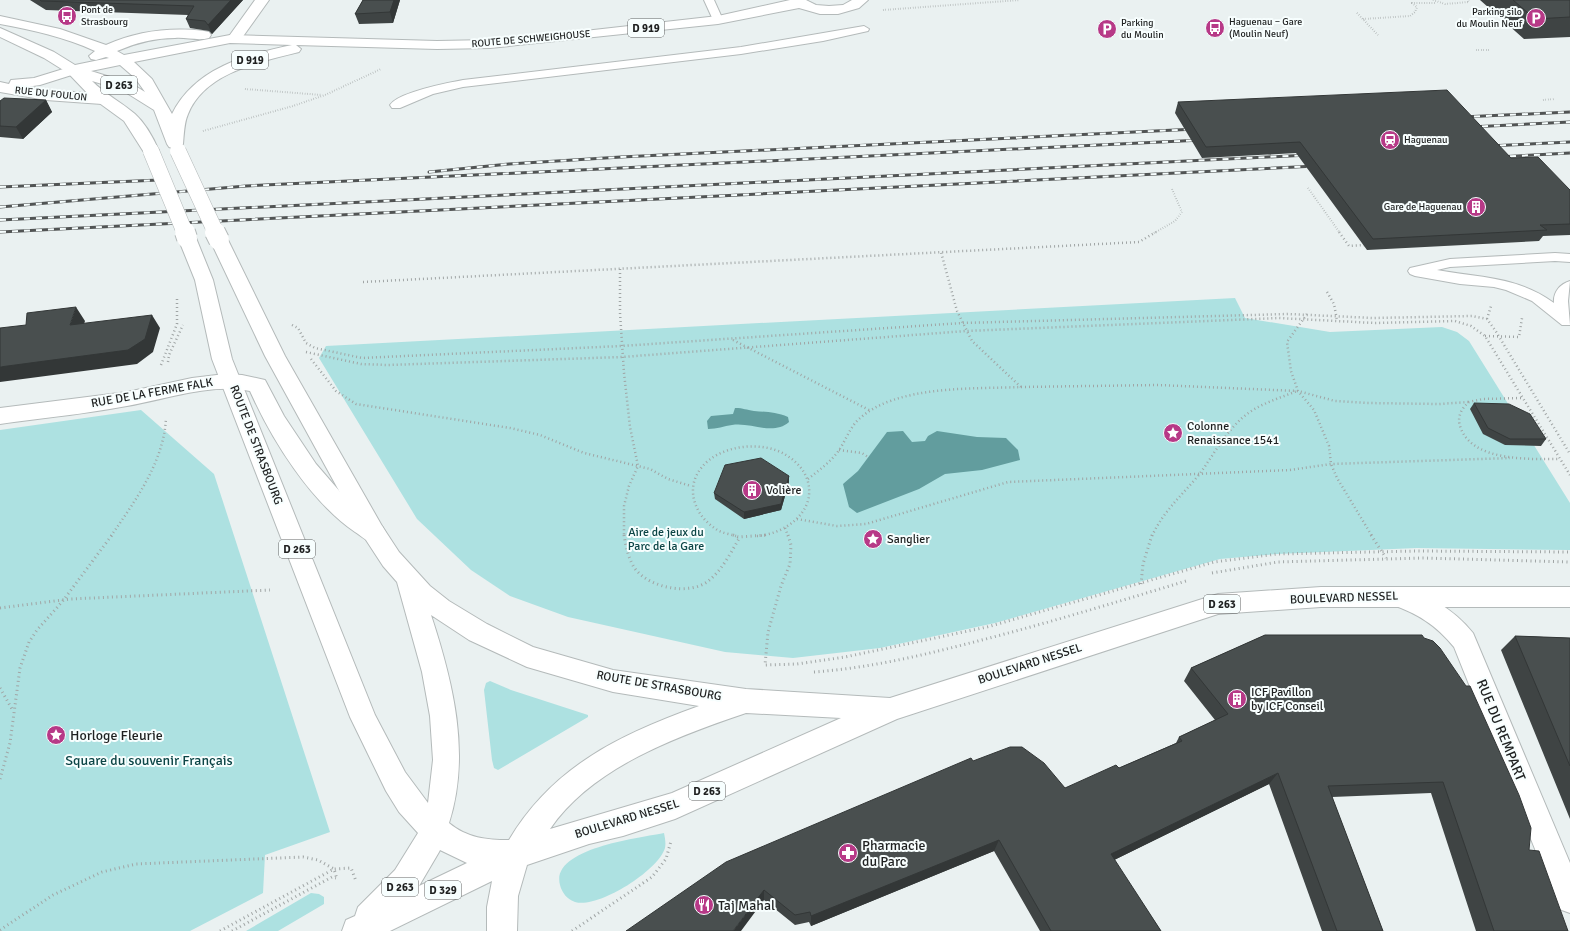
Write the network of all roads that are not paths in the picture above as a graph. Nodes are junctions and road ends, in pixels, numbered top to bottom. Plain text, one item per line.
1 (262, 0) edge
2 (709, 0) edge
3 (861, 0) edge
4 (799, 2) edge
5 (0, 20) edge
6 (718, 20) junction
7 (864, 29) dead end
8 (0, 32) edge
9 (232, 39) junction
10 (369, 42) junction
11 (105, 51) junction
12 (122, 60) junction
13 (73, 70) junction
14 (0, 82) edge
15 (0, 87) edge
16 (102, 99) junction
17 (396, 104) dead end
18 (162, 108) junction
19 (177, 147) junction
20 (1570, 258) edge
21 (1570, 286) edge
22 (1569, 322) edge
23 (230, 380) junction
24 (0, 416) edge
25 (374, 533) junction
26 (406, 577) junction
27 (1394, 596) junction
28 (1570, 597) edge
29 (746, 701) junction
30 (891, 709) junction
31 (435, 830) junction
32 (515, 855) junction
33 (1570, 898) edge
34 (351, 931) edge
35 (357, 931) edge
36 (502, 931) edge

1 - 9 main road
2 - 6 lane
3 - 4 main road
4 - 6 main road, ROUTE DE SCHWEIGHOUSE / D 919
5 - 11 main road, ROUTE DE STRASBOURG / D 263
6 - 10 main road, ROUTE DE SCHWEIGHOUSE / D 919
7 - 17 lane
8 - 13 main road, ROUTE DE STRASBOURG / D 263
9 - 10 main road, ROUTE DE SCHWEIGHOUSE / D 919
9 - 11 main road, ROUTE DE SCHWEIGHOUSE / D 919
9 - 12 main road, D 919
10 - 19 main road, D 919
11 - 12 main road, ROUTE DE STRASBOURG / D 263
11 - 13 main road, D 919
12 - 13 main road, D 263
12 - 18 main road, ROUTE DE STRASBOURG / D 263
13 - 14 main road, RUE DU FOULON
13 - 16 main road, ROUTE DE STRASBOURG / D 263
13 - 18 main road, ROUTE DE STRASBOURG / D 263
15 - 16 main road, RUE DU FOULON
16 - 23 main road, ROUTE DE STRASBOURG / D 263, bridge
18 - 19 main road, ROUTE DE STRASBOURG / D 263
19 - 25 main road, ROUTE DE STRASBOURG / D 263, bridge
20 - 22 lane
21 - 22 lane
23 - 24 main road, RUE DE LA FERME FALK
23 - 25 main road, RUE DE LA FERME FALK
23 - 31 main road, ROUTE DE STRASBOURG / D 263
25 - 26 main road, ROUTE DE STRASBOURG
26 - 29 main road, ROUTE DE STRASBOURG
26 - 31 main road, ROUTE DE STRASBOURG / D 263
27 - 28 main road, BOULEVARD NESSEL / D 263
27 - 30 main road, BOULEVARD NESSEL / D 263
27 - 33 main road, RUE DU REMPART
29 - 30 main road, ROUTE DE STRASBOURG
29 - 32 main road
30 - 32 main road, BOULEVARD NESSEL / D 263
31 - 32 main road, ROUTE DE STRASBOURG / D 263
31 - 34 main road, ROUTE DE STRASBOURG / D 263
32 - 35 main road, D 329
32 - 36 main road

